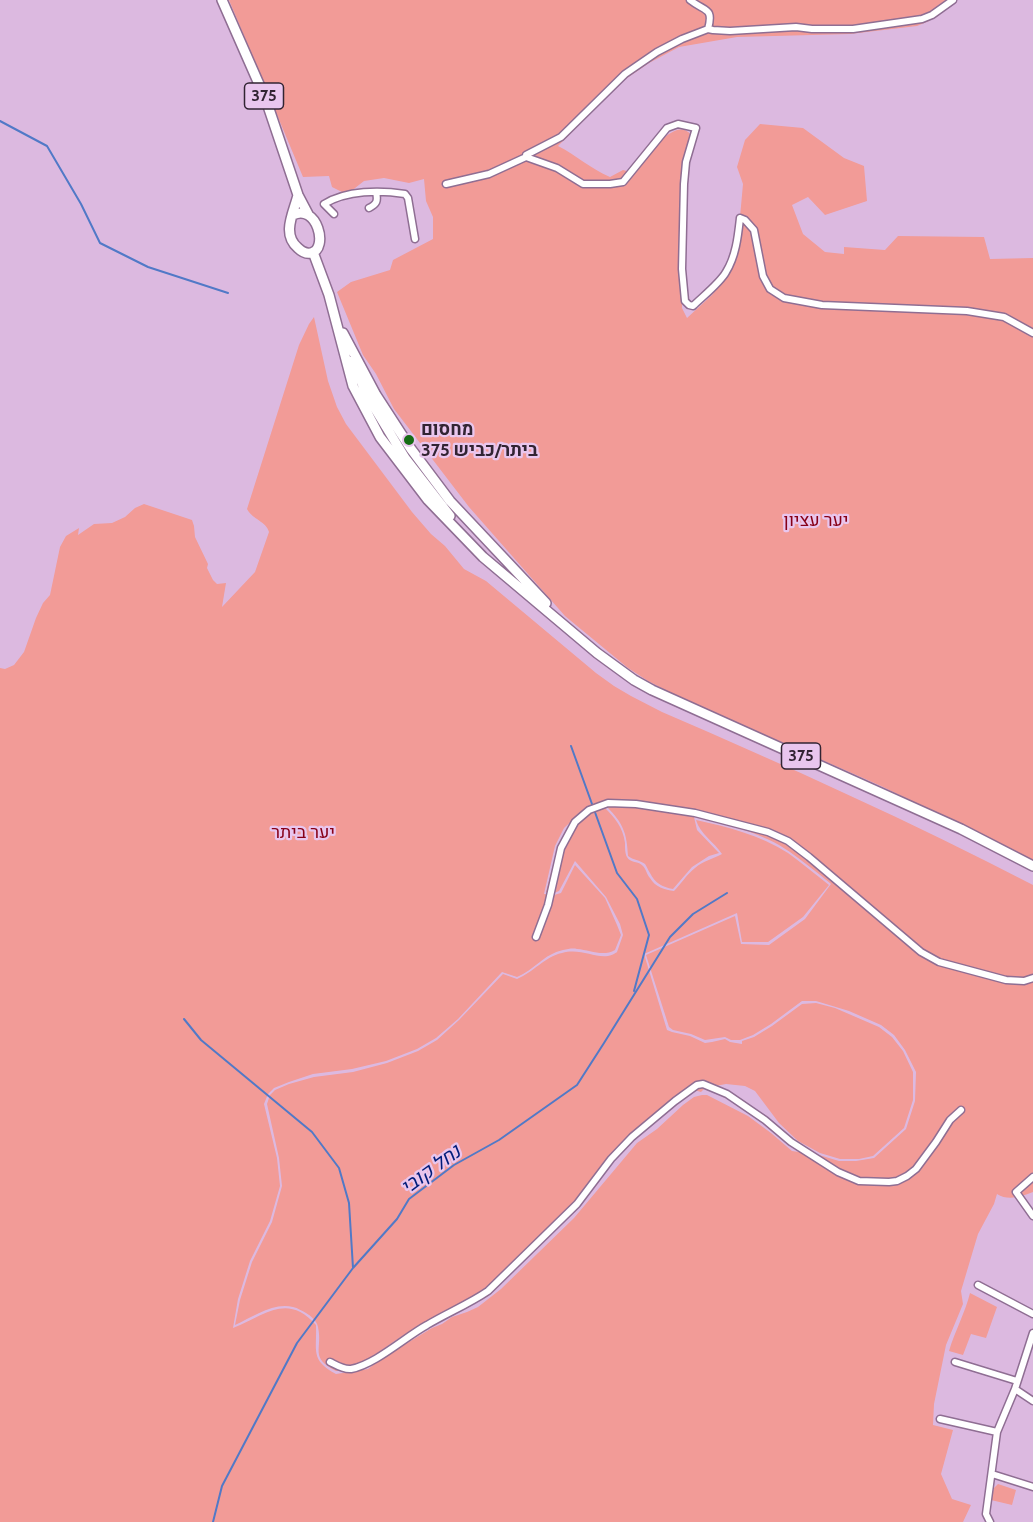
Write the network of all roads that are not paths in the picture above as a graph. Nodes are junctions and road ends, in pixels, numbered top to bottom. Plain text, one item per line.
1 (222, 0) edge
2 (690, 0) edge
3 (953, 0) edge
4 (708, 29) junction
5 (526, 157) junction
6 (446, 184) dead end
7 (376, 192) junction
8 (298, 195) junction
9 (369, 208) dead end
10 (308, 214) junction
11 (334, 214) dead end
12 (293, 215) junction
13 (415, 238) dead end
14 (313, 252) junction
15 (334, 314) junction
16 (1033, 333) edge
17 (576, 635) junction
18 (1033, 866) edge
19 (536, 938) dead end
20 (1033, 978) edge
21 (961, 1110) dead end
22 (1033, 1177) edge
23 (1033, 1216) edge
24 (978, 1285) dead end
25 (1033, 1314) edge
26 (1033, 1333) edge
27 (330, 1362) dead end
28 (955, 1362) dead end
29 (1017, 1381) junction
30 (1015, 1389) junction
31 (1033, 1401) edge
32 (940, 1419) dead end
33 (997, 1432) junction
34 (992, 1474) junction
35 (1033, 1487) edge
36 (990, 1522) edge

1 - 8 main road, 375
2 - 4 street
3 - 4 street
4 - 5 street
5 - 6 street
5 - 16 street
7 - 9 street
7 - 11 street
7 - 13 street
8 - 10 main road, 375
8 - 12 main road
10 - 12 main road
10 - 14 main road, 375
12 - 14 main road
14 - 15 main road, 375
15 - 17 main road
15 - 17 main road, 375
17 - 18 main road, 375
19 - 20 street
21 - 27 street
22 - 23 street
24 - 25 street
26 - 29 street
28 - 29 street
29 - 30 street
30 - 31 street
30 - 33 street
32 - 33 street
33 - 34 street
34 - 35 street
34 - 36 street

